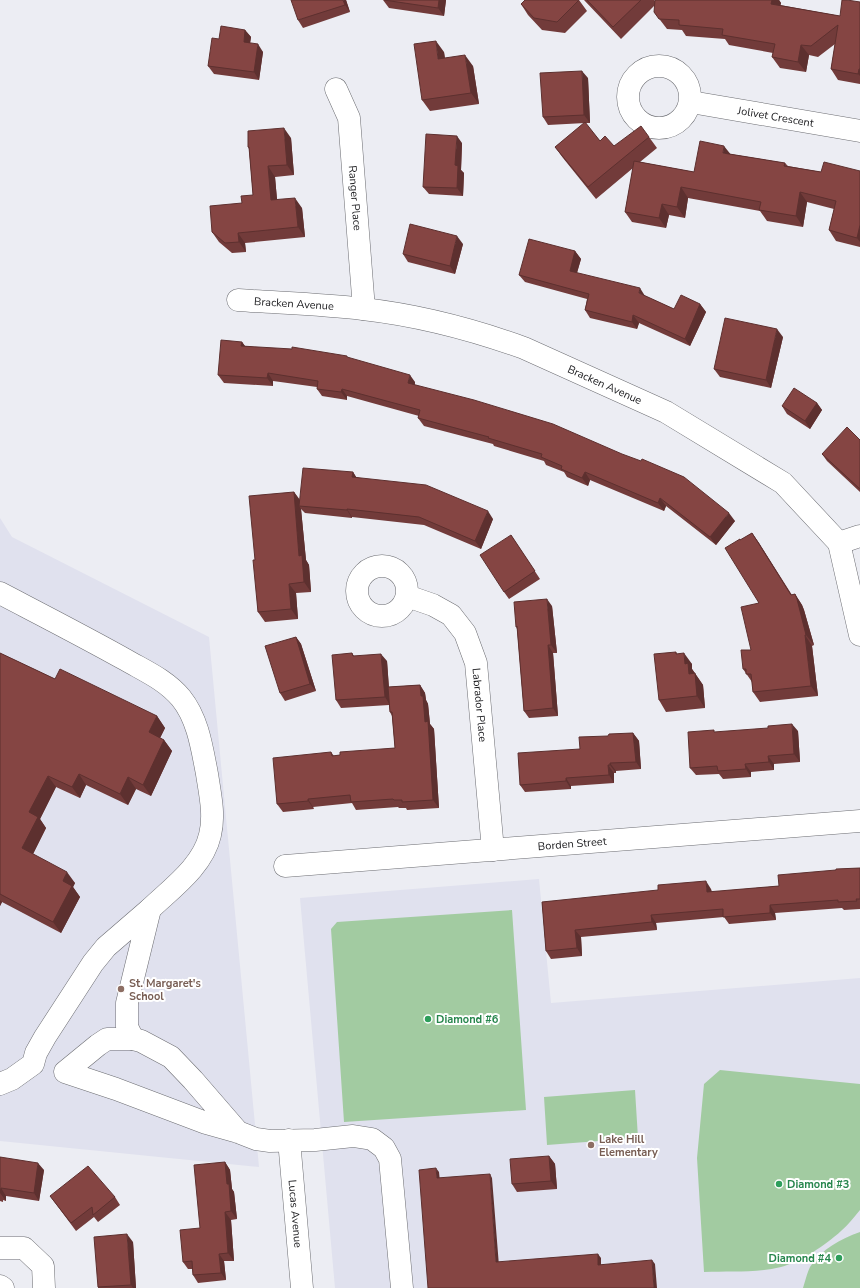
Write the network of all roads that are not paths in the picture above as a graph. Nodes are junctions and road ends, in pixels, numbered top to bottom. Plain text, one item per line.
1 (336, 89) dead end
2 (691, 102) dead end
3 (860, 131) edge
4 (238, 300) dead end
5 (364, 309) junction
6 (860, 536) edge
7 (839, 543) junction
8 (0, 593) edge
9 (407, 596) dead end
10 (860, 635) edge
11 (860, 821) edge
12 (493, 850) junction
13 (284, 866) dead end
14 (150, 909) junction
15 (133, 1038) junction
16 (33, 1064) junction
17 (65, 1072) junction
18 (0, 1084) edge
19 (238, 1132) junction
20 (289, 1140) junction
21 (0, 1248) edge
22 (0, 1286) edge
23 (3, 1288) edge
24 (44, 1288) edge
25 (302, 1288) edge
26 (402, 1288) edge

1 - 5 street, Ranger Place
2 - 3 street, Jolivet Crescent
4 - 5 street, Bracken Avenue
5 - 7 street, Bracken Avenue
6 - 7 street
7 - 10 street
8 - 14 street
9 - 12 street, Labrador Place
11 - 12 street, Borden Street
12 - 13 street, Borden Street
14 - 15 street
14 - 16 street
15 - 17 street
15 - 19 street
16 - 17 street
16 - 18 street
17 - 19 street
19 - 20 street
20 - 25 street, Lucas Avenue
20 - 26 street
21 - 24 street
22 - 23 street

